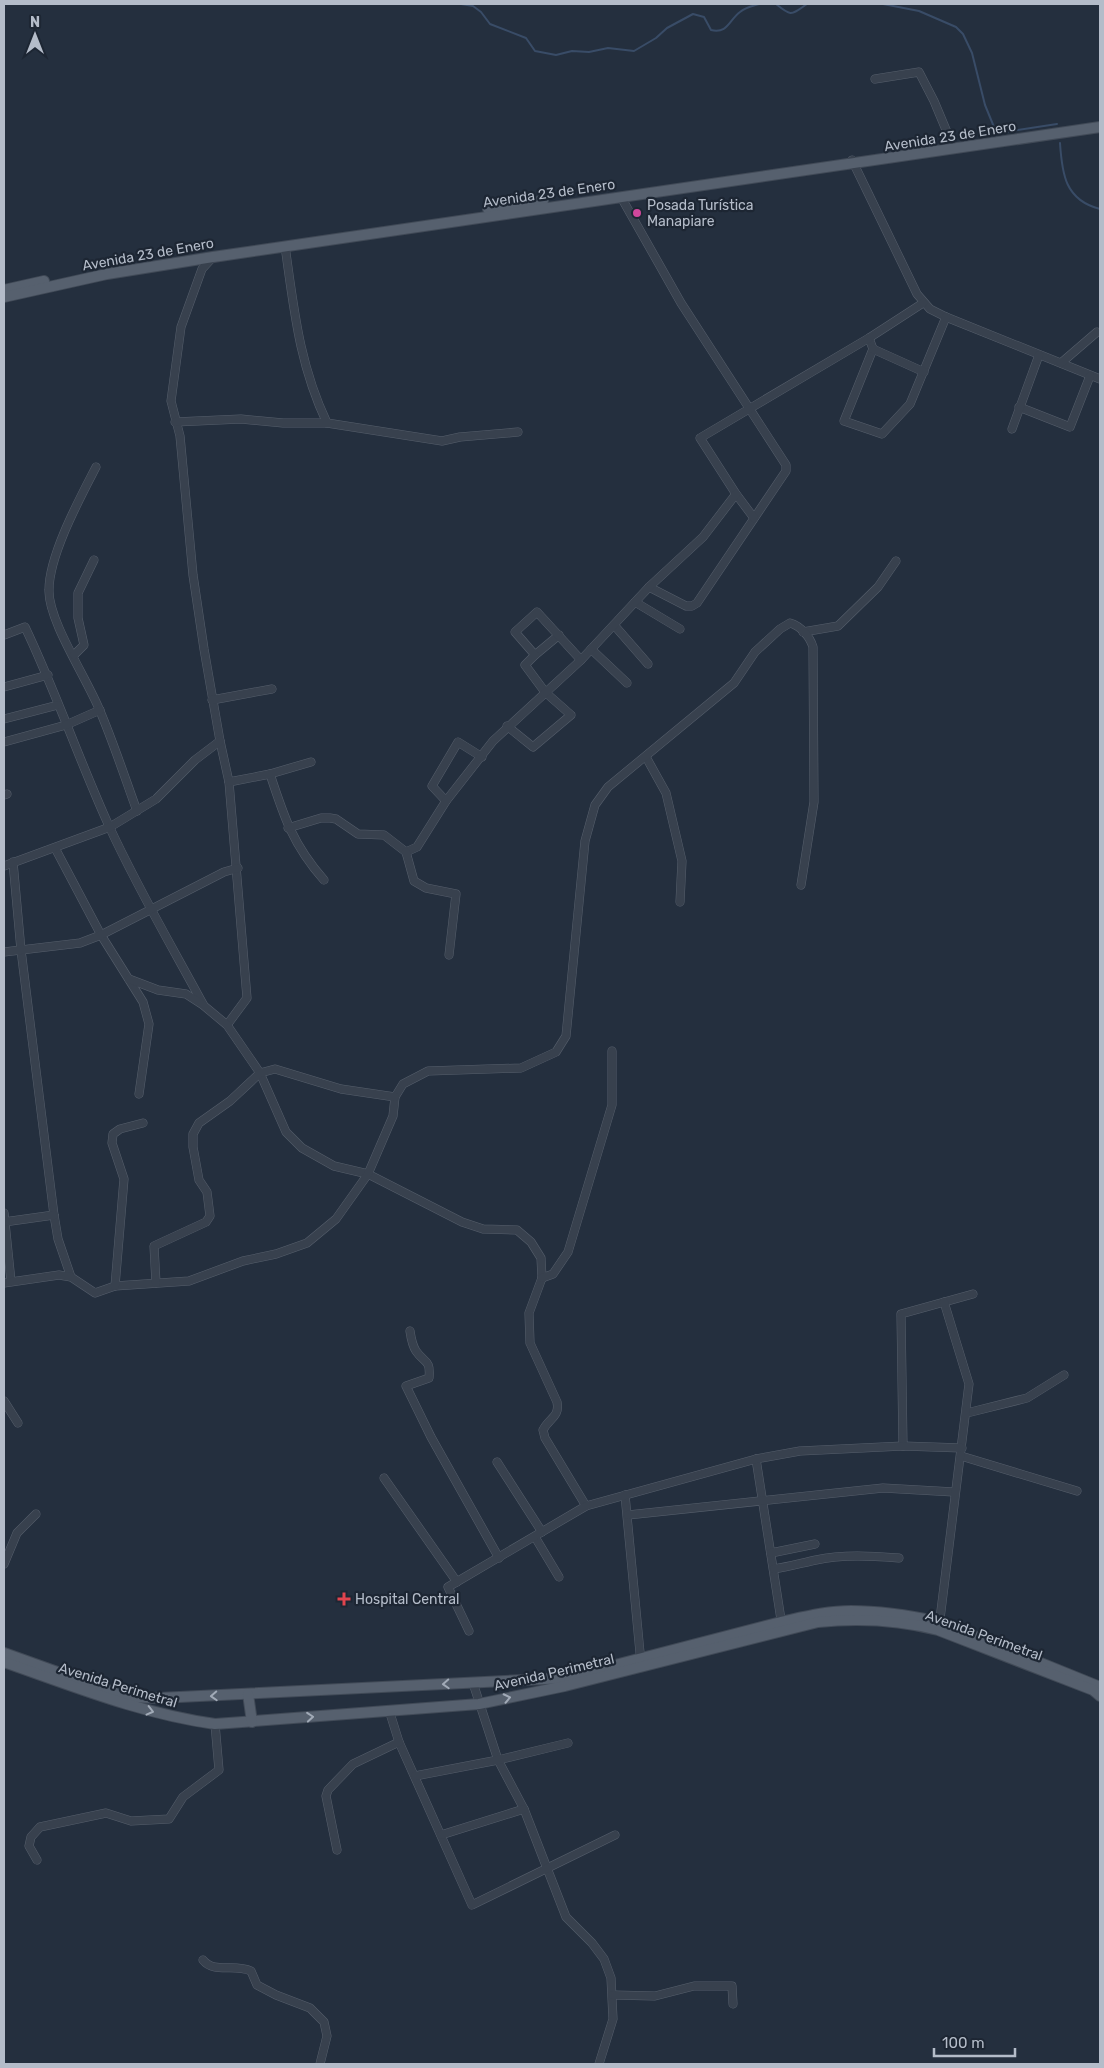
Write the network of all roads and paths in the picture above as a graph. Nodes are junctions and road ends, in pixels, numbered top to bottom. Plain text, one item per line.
1 (875, 79) dead end
2 (1100, 121) edge
3 (1100, 127) edge
4 (952, 144) junction
5 (853, 161) junction
6 (621, 197) junction
7 (284, 246) junction
8 (213, 257) junction
9 (4, 290) edge
10 (4, 297) edge
11 (923, 303) junction
12 (946, 316) junction
13 (1097, 332) dead end
14 (869, 338) junction
15 (873, 349) junction
16 (1039, 355) junction
17 (1060, 363) junction
18 (924, 372) junction
19 (1090, 376) junction
20 (1100, 380) edge
21 (1019, 407) junction
22 (750, 408) junction
23 (175, 422) junction
24 (327, 423) junction
25 (1012, 429) dead end
26 (518, 432) dead end
27 (96, 467) dead end
28 (736, 494) junction
29 (754, 518) junction
30 (94, 560) dead end
31 (896, 561) dead end
32 (649, 587) junction
33 (635, 602) junction
34 (614, 626) junction
35 (680, 629) dead end
36 (803, 632) junction
37 (4, 635) edge
38 (559, 635) junction
39 (591, 649) junction
40 (74, 656) junction
41 (535, 656) junction
42 (581, 660) junction
43 (648, 664) dead end
44 (48, 676) junction
45 (626, 683) dead end
46 (4, 687) edge
47 (272, 689) dead end
48 (545, 692) junction
49 (212, 700) junction
50 (58, 705) junction
51 (100, 710) junction
52 (4, 719) edge
53 (66, 725) junction
54 (507, 726) junction
55 (220, 741) junction
56 (4, 742) edge
57 (482, 757) junction
58 (646, 757) junction
59 (311, 762) dead end
60 (270, 774) junction
61 (230, 782) junction
62 (446, 801) junction
63 (136, 811) junction
64 (110, 827) junction
65 (288, 828) junction
66 (55, 848) junction
67 (406, 852) junction
68 (13, 862) junction
69 (4, 866) edge
70 (238, 868) junction
71 (324, 880) dead end
72 (801, 885) dead end
73 (680, 902) dead end
74 (151, 909) junction
75 (101, 935) junction
76 (21, 950) junction
77 (4, 952) edge
78 (449, 955) dead end
79 (129, 979) junction
80 (203, 1005) junction
81 (227, 1025) junction
82 (612, 1051) dead end
83 (260, 1073) junction
84 (139, 1094) dead end
85 (395, 1097) junction
86 (143, 1123) dead end
87 (368, 1174) junction
88 (4, 1213) edge
89 (54, 1215) junction
90 (4, 1222) edge
91 (71, 1277) junction
92 (542, 1278) junction
93 (7, 1282) edge
94 (156, 1283) junction
95 (115, 1286) junction
96 (973, 1294) dead end
97 (944, 1302) junction
98 (410, 1331) dead end
99 (1064, 1375) dead end
100 (4, 1401) edge
101 (967, 1413) junction
102 (18, 1423) dead end
103 (903, 1446) junction
104 (961, 1452) junction
105 (756, 1459) junction
106 (497, 1462) dead end
107 (384, 1478) dead end
108 (1077, 1491) dead end
109 (954, 1492) junction
110 (625, 1495) junction
111 (763, 1501) junction
112 (586, 1506) junction
113 (36, 1514) dead end
114 (628, 1515) junction
115 (538, 1534) junction
116 (815, 1544) dead end
117 (771, 1553) junction
118 (499, 1558) junction
119 (899, 1558) dead end
120 (4, 1564) edge
121 (774, 1569) junction
122 (559, 1577) dead end
123 (457, 1582) junction
124 (782, 1626) junction
125 (939, 1626) junction
126 (468, 1631) dead end
127 (4, 1653) edge
128 (641, 1661) junction
129 (4, 1662) edge
130 (474, 1683) junction
131 (1100, 1687) edge
132 (248, 1694) junction
133 (1100, 1696) edge
134 (479, 1704) junction
135 (388, 1710) junction
136 (252, 1722) junction
137 (215, 1724) junction
138 (399, 1742) junction
139 (568, 1744) dead end
140 (498, 1760) junction
141 (415, 1776) junction
142 (524, 1809) junction
143 (442, 1835) junction
144 (615, 1835) dead end
145 (337, 1850) dead end
146 (37, 1860) dead end
147 (547, 1869) junction
148 (203, 1960) dead end
149 (613, 1995) junction
150 (733, 2004) dead end
151 (320, 2064) edge
152 (599, 2064) edge

1 - 4 street
2 - 4 main road, Avenida 23 de Enero
3 - 5 main road, Avenida 23 de Enero
4 - 5 main road, Avenida 23 de Enero
5 - 6 main road, Avenida 23 de Enero
5 - 9 main road, Avenida 23 de Enero
5 - 11 street
6 - 7 main road, Avenida 23 de Enero
6 - 22 street
7 - 8 main road, Avenida 23 de Enero
7 - 24 street
8 - 10 main road, Avenida 23 de Enero
8 - 23 street
11 - 12 street
11 - 14 street
12 - 16 street
12 - 18 street
13 - 17 street
14 - 15 street
14 - 22 street
15 - 18 street
15 - 18 street
16 - 17 street
16 - 21 street
17 - 19 street
19 - 20 street
19 - 21 street
21 - 25 street
22 - 28 street
22 - 29 street
23 - 24 street
23 - 49 street
24 - 26 street
27 - 40 street
28 - 29 street
28 - 32 street
29 - 32 street
30 - 40 street
31 - 36 street
32 - 33 street
33 - 34 street
33 - 35 street
34 - 39 street
34 - 43 street
36 - 58 street
36 - 72 street
37 - 44 street
38 - 41 street
38 - 41 street
38 - 42 street
39 - 42 street
39 - 45 street
40 - 51 street
41 - 48 street
42 - 48 street
44 - 46 street
44 - 50 street
47 - 49 street
48 - 54 street
48 - 54 street
49 - 55 street
50 - 52 street
50 - 53 street
51 - 53 street
51 - 63 street
53 - 56 street
53 - 64 street
54 - 57 street
55 - 61 street
55 - 63 street
57 - 62 street
57 - 62 street
58 - 73 street
58 - 85 street
59 - 60 street
60 - 61 street
60 - 65 street
61 - 70 street
62 - 67 street
63 - 64 street
64 - 66 street
64 - 74 street
65 - 67 street
65 - 71 street
66 - 68 street
66 - 75 street
67 - 78 street
68 - 69 street
68 - 76 street
70 - 74 street
70 - 81 street
74 - 75 street
74 - 80 street
75 - 76 street
75 - 79 street
76 - 77 street
76 - 89 street
79 - 80 street
79 - 84 street
80 - 81 street
81 - 83 street
82 - 92 street
83 - 85 street
83 - 87 street
83 - 94 street
85 - 87 street
86 - 95 street
87 - 92 street
87 - 94 street
88 - 90 street
89 - 90 street
89 - 91 street
90 - 93 street
91 - 93 street
91 - 95 street
92 - 112 street
94 - 95 street
96 - 97 street
97 - 101 street
97 - 103 street
98 - 118 street
99 - 101 street
100 - 102 street
101 - 104 street
103 - 104 street
103 - 105 street
104 - 108 street
104 - 109 street
105 - 110 street
105 - 111 street
106 - 115 street
107 - 123 street
109 - 111 street
109 - 125 street
110 - 112 street
110 - 114 street
111 - 114 street
111 - 117 street
112 - 115 street
113 - 120 street
114 - 128 street
115 - 118 street
115 - 122 street
116 - 117 street
117 - 121 street
118 - 123 street
119 - 121 street
121 - 124 street
123 - 126 street
124 - 125 main road, Avenida Perimetral
124 - 128 main road, Avenida Perimetral
125 - 131 main road, Avenida Perimetral
125 - 133 main road, Avenida Perimetral
132 -> 127 main road, Avenida Perimetral
128 - 130 main road, Avenida Perimetral
134 -> 128 main road, Avenida Perimetral
129 -> 137 main road, Avenida Perimetral
130 -> 132 main road, Avenida Perimetral
130 - 134 street
132 - 136 main road
134 - 135 main road, Avenida Perimetral
134 - 140 street
136 -> 135 main road, Avenida Perimetral
135 - 138 street
136 - 137 main road, Avenida Perimetral
137 - 146 street
138 - 141 street
138 - 145 street
139 - 140 street
140 - 141 street
140 - 142 street
141 - 143 street
142 - 143 street
142 - 147 street
143 - 147 street
144 - 147 street
147 - 149 street
148 - 151 street
149 - 150 street
149 - 152 street

